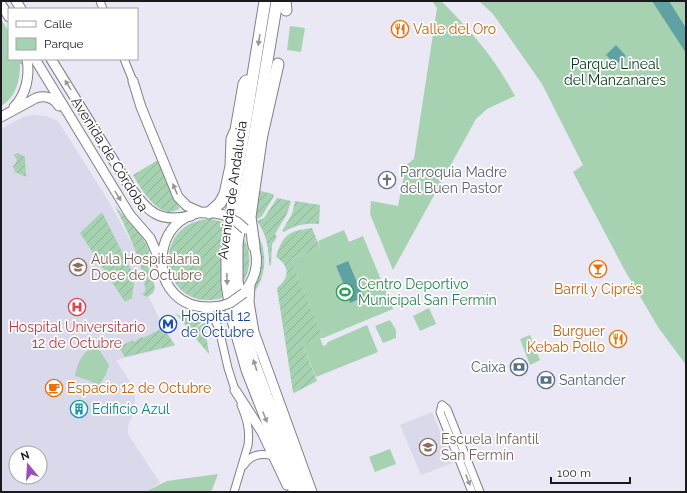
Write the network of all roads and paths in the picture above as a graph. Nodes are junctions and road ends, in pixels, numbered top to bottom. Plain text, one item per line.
1 (265, 1) edge
2 (277, 1) edge
3 (1, 4) edge
4 (8, 15) edge
5 (27, 60) edge
6 (35, 60) edge
7 (53, 60) edge
8 (124, 60) edge
9 (255, 64) junction
10 (278, 64) dead end
11 (265, 71) junction
12 (133, 81) joint
13 (4, 115) edge
14 (261, 139) junction
15 (98, 163) junction
16 (206, 213) junction
17 (191, 216) junction
18 (254, 246) junction
19 (161, 263) junction
20 (250, 284) junction
21 (203, 307) junction
22 (235, 390) junction
23 (273, 456) junction
24 (241, 470) junction
25 (234, 492) edge
26 (291, 492) edge
27 (295, 492) edge
28 (306, 492) edge
29 (312, 492) edge
30 (472, 492) edge
31 (480, 492) edge

1 -> 9 highway, Avenida de Andalucía
2 - 11 highway, Avenida de Andalucía
3 - 4 main road
5 - 13 main road
6 - 15 main road, Avenida de Córdoba
17 -> 7 main road, Avenida de Córdoba
8 - 12 street
9 - 16 highway
9 -> 27 highway, Avenida de Andalucía
10 - 14 highway
11 - 14 highway
28 -> 11 highway, Avenida de Andalucía
16 -> 12 main road
13 - 15 main road
14 - 18 highway
15 -> 19 main road, Avenida de Córdoba
16 - 17 main road
16 - 18 main road, bridge
17 - 19 main road
18 - 20 main road
19 - 21 main road
20 - 21 main road, bridge
20 - 29 main road
21 - 22 street
22 - 23 main road
22 - 24 street
23 - 24 street
23 - 26 main road
24 - 25 street
31 -> 30 street

